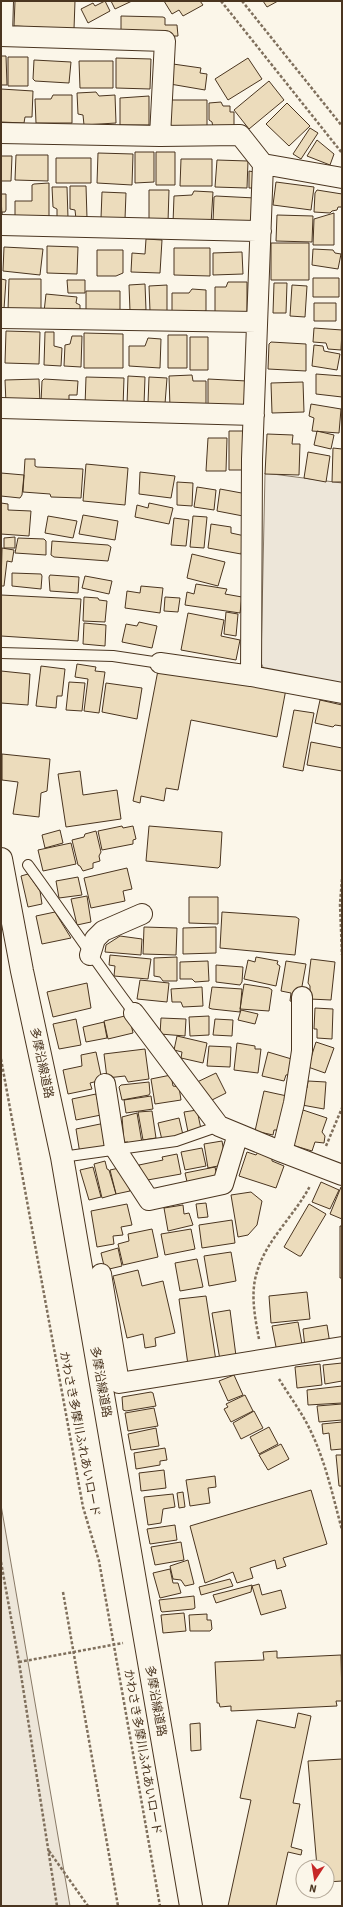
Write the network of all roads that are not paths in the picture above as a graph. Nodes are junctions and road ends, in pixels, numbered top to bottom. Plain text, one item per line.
1 (3, 1) edge
2 (1, 36) edge
3 (1, 133) edge
4 (160, 136) junction
5 (263, 164) junction
6 (342, 178) edge
7 (1, 225) edge
8 (261, 231) junction
9 (1, 318) edge
10 (257, 322) junction
11 (1, 408) edge
12 (254, 415) junction
13 (1, 653) edge
14 (160, 663) joint
15 (250, 676) junction
16 (342, 693) edge
17 (1, 859) edge
18 (28, 865) dead end
19 (142, 914) dead end
20 (90, 955) junction
21 (302, 997) dead end
22 (134, 1013) joint
23 (105, 1084) dead end
24 (219, 1126) junction
25 (238, 1134) junction
26 (115, 1148) junction
27 (282, 1152) junction
28 (62, 1157) junction
29 (342, 1175) edge
30 (101, 1274) dead end
31 (342, 1347) edge
32 (191, 1906) edge

1 - 2 street
2 - 4 street
3 - 4 street
4 - 5 street
5 - 6 street
5 - 8 street
7 - 8 street
8 - 10 street
9 - 10 street
10 - 12 street
11 - 12 street
12 - 15 street
13 - 14 lane
14 - 15 street
15 - 16 street
17 - 28 main road, 多摩沿線道路
18 - 20 lane
19 - 20 street
20 - 22 lane
21 - 27 street
22 - 24 street
23 - 26 street
24 - 25 street
24 - 26 lane
25 - 26 street
25 - 27 street
26 - 28 lane
27 - 29 street
28 - 32 main road, 多摩沿線道路
30 - 31 street

